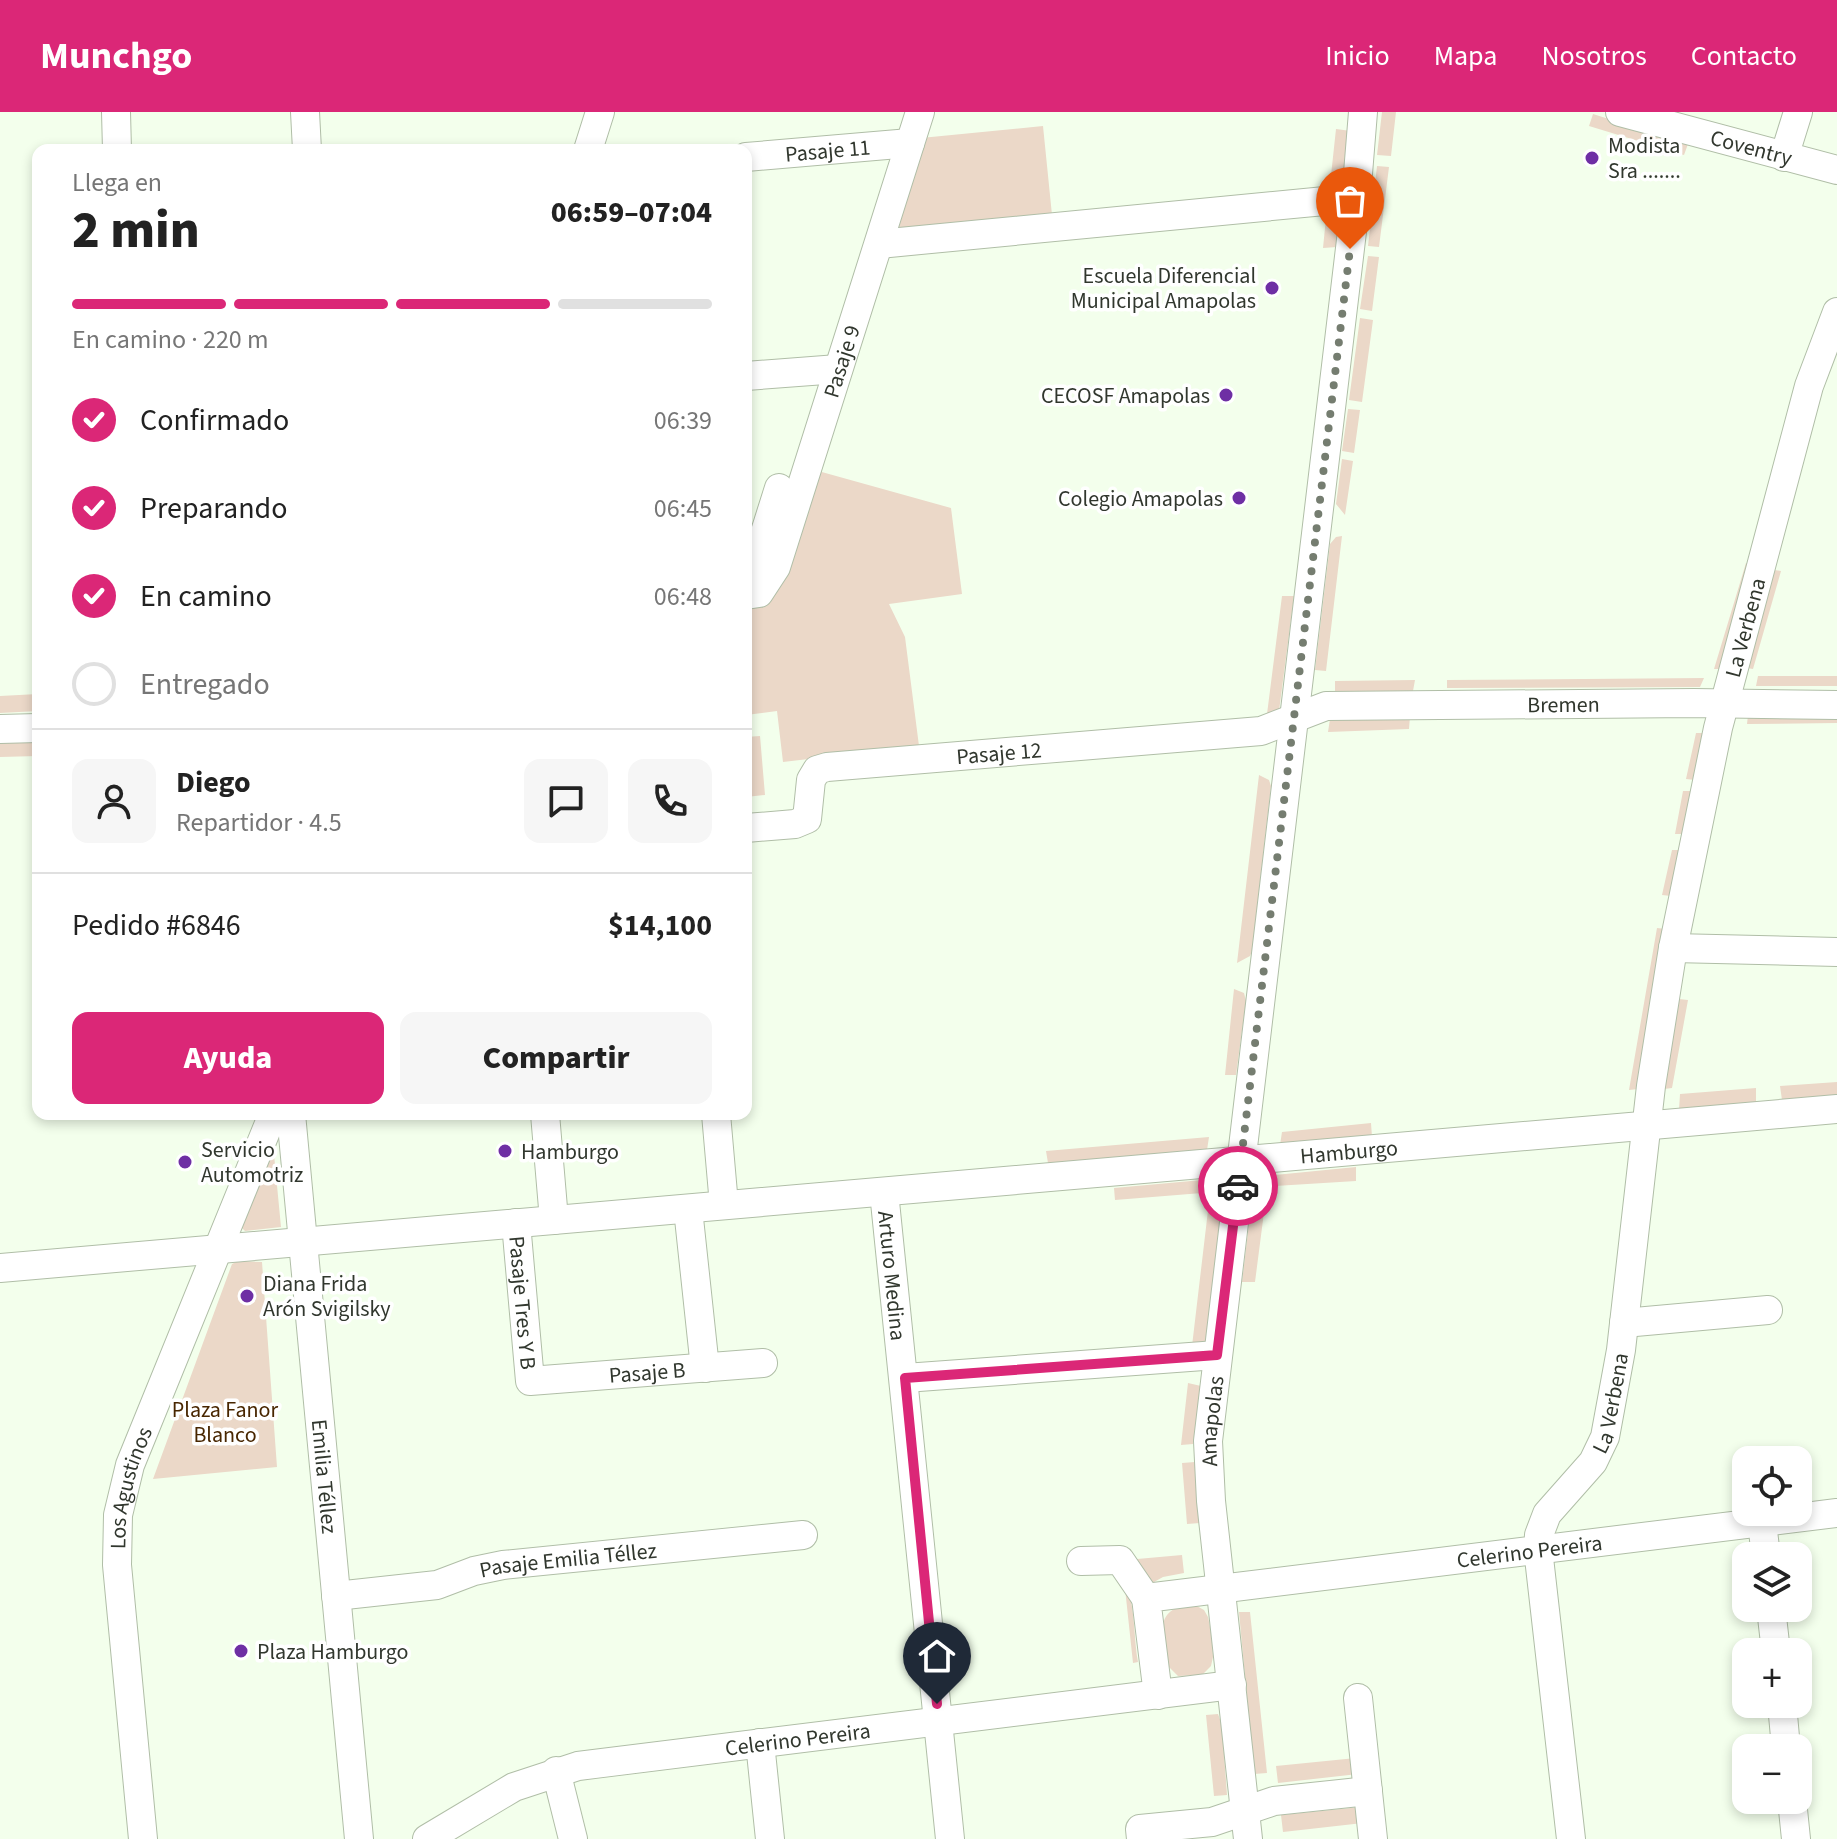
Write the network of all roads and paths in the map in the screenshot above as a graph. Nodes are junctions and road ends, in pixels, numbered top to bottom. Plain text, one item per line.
1 (116, 112) edge
2 (305, 112) edge
3 (600, 112) edge
4 (920, 112) edge
5 (1363, 112) edge
6 (1620, 112) edge
7 (1798, 112) edge
8 (910, 143) junction
9 (117, 144) edge
10 (307, 144) edge
11 (590, 144) edge
12 (752, 156) edge
13 (1784, 157) junction
14 (1837, 170) edge
15 (1356, 198) junction
16 (879, 244) junction
17 (1837, 312) edge
18 (838, 369) junction
19 (752, 376) edge
20 (779, 488) dead end
21 (752, 569) edge
22 (752, 594) edge
23 (1724, 703) junction
24 (1837, 705) edge
25 (1294, 719) junction
26 (32, 728) edge
27 (0, 729) edge
28 (752, 828) edge
29 (1673, 948) junction
30 (1837, 952) edge
31 (1837, 1109) edge
32 (271, 1120) edge
33 (292, 1120) edge
34 (546, 1120) edge
35 (717, 1120) edge
36 (1646, 1127) junction
37 (1242, 1162) junction
38 (884, 1192) junction
39 (724, 1205) junction
40 (688, 1209) junction
41 (554, 1220) junction
42 (516, 1223) junction
43 (304, 1242) junction
44 (217, 1249) junction
45 (0, 1268) edge
46 (1768, 1310) dead end
47 (1624, 1323) junction
48 (1217, 1355) junction
49 (763, 1363) dead end
50 (705, 1368) junction
51 (905, 1378) junction
52 (530, 1381) joint
53 (1837, 1513) edge
54 (1812, 1516) edge
55 (1736, 1526) edge
56 (803, 1535) dead end
57 (1538, 1549) junction
58 (1081, 1561) dead end
59 (1222, 1589) junction
60 (336, 1596) junction
61 (1146, 1598) junction
62 (1232, 1685) junction
63 (1158, 1695) junction
64 (1358, 1698) dead end
65 (938, 1722) junction
66 (760, 1743) junction
67 (556, 1771) junction
68 (1368, 1791) junction
69 (1793, 1814) edge
70 (1247, 1825) edge
71 (143, 1839) edge
72 (359, 1839) edge
73 (427, 1839) edge
74 (573, 1839) edge
75 (770, 1839) edge
76 (950, 1839) edge
77 (1141, 1839) edge
78 (1373, 1839) edge
79 (1571, 1839) edge
80 (1796, 1839) edge

1 - 9 street
2 - 10 street
3 - 11 street
4 - 8 street, Pasaje 9
5 - 15 street, Amapolas
6 - 13 street, Coventry
7 - 13 street
8 - 12 street, Pasaje 11
8 - 16 street, Pasaje 9
13 - 14 street, Coventry
15 - 16 street
15 - 25 street, Amapolas
16 - 18 street, Pasaje 9
17 - 23 street, La Verbena
18 - 19 street
18 - 22 street, Pasaje 9
20 - 21 street
23 - 24 street, Bremen
23 - 25 street, Bremen
23 - 29 street, La Verbena
25 - 28 street, Pasaje 12
25 - 37 street, Amapolas
26 - 27 street
29 - 30 street
29 - 36 street, La Verbena
31 - 36 street, Hamburgo
32 - 44 street, Los Agustinos
33 - 43 street, Emilia Téllez
34 - 41 street
35 - 39 street
36 - 37 street, Hamburgo
36 - 47 street, La Verbena
37 - 38 street, Hamburgo
37 - 48 street, Amapolas
38 - 39 street, Hamburgo
38 - 51 street, Arturo Medina
39 - 40 street, Hamburgo
40 - 41 street, Hamburgo
40 - 50 street
41 - 42 street, Hamburgo
42 - 43 street, Hamburgo
42 - 52 street, Pasaje Tres Y B
43 - 44 street, Hamburgo
43 - 60 street, Emilia Téllez
44 - 45 street, Hamburgo
44 - 71 street, Los Agustinos
46 - 47 street
47 - 57 street, La Verbena
48 - 51 street
48 - 59 street, Amapolas
49 - 50 street, Pasaje B
50 - 52 street, Pasaje B
51 - 65 street, Arturo Medina
53 - 54 street, Celerino Pereira
55 - 57 street, Celerino Pereira
56 - 60 street, Pasaje Emilia Téllez
57 - 59 street, Celerino Pereira
57 - 79 street, La Verbena
58 - 61 street
59 - 61 street
59 - 62 street, Amapolas
60 - 72 street, Emilia Téllez
61 - 63 street
62 - 63 street, Celerino Pereira
62 - 70 street, Amapolas
63 - 65 street, Celerino Pereira
64 - 68 street
65 - 66 street, Celerino Pereira
65 - 76 street, Arturo Medina
66 - 67 street, Celerino Pereira
66 - 75 street
67 - 73 street, Celerino Pereira
67 - 74 street
68 - 70 street
68 - 78 street
69 - 80 street
70 - 77 street

